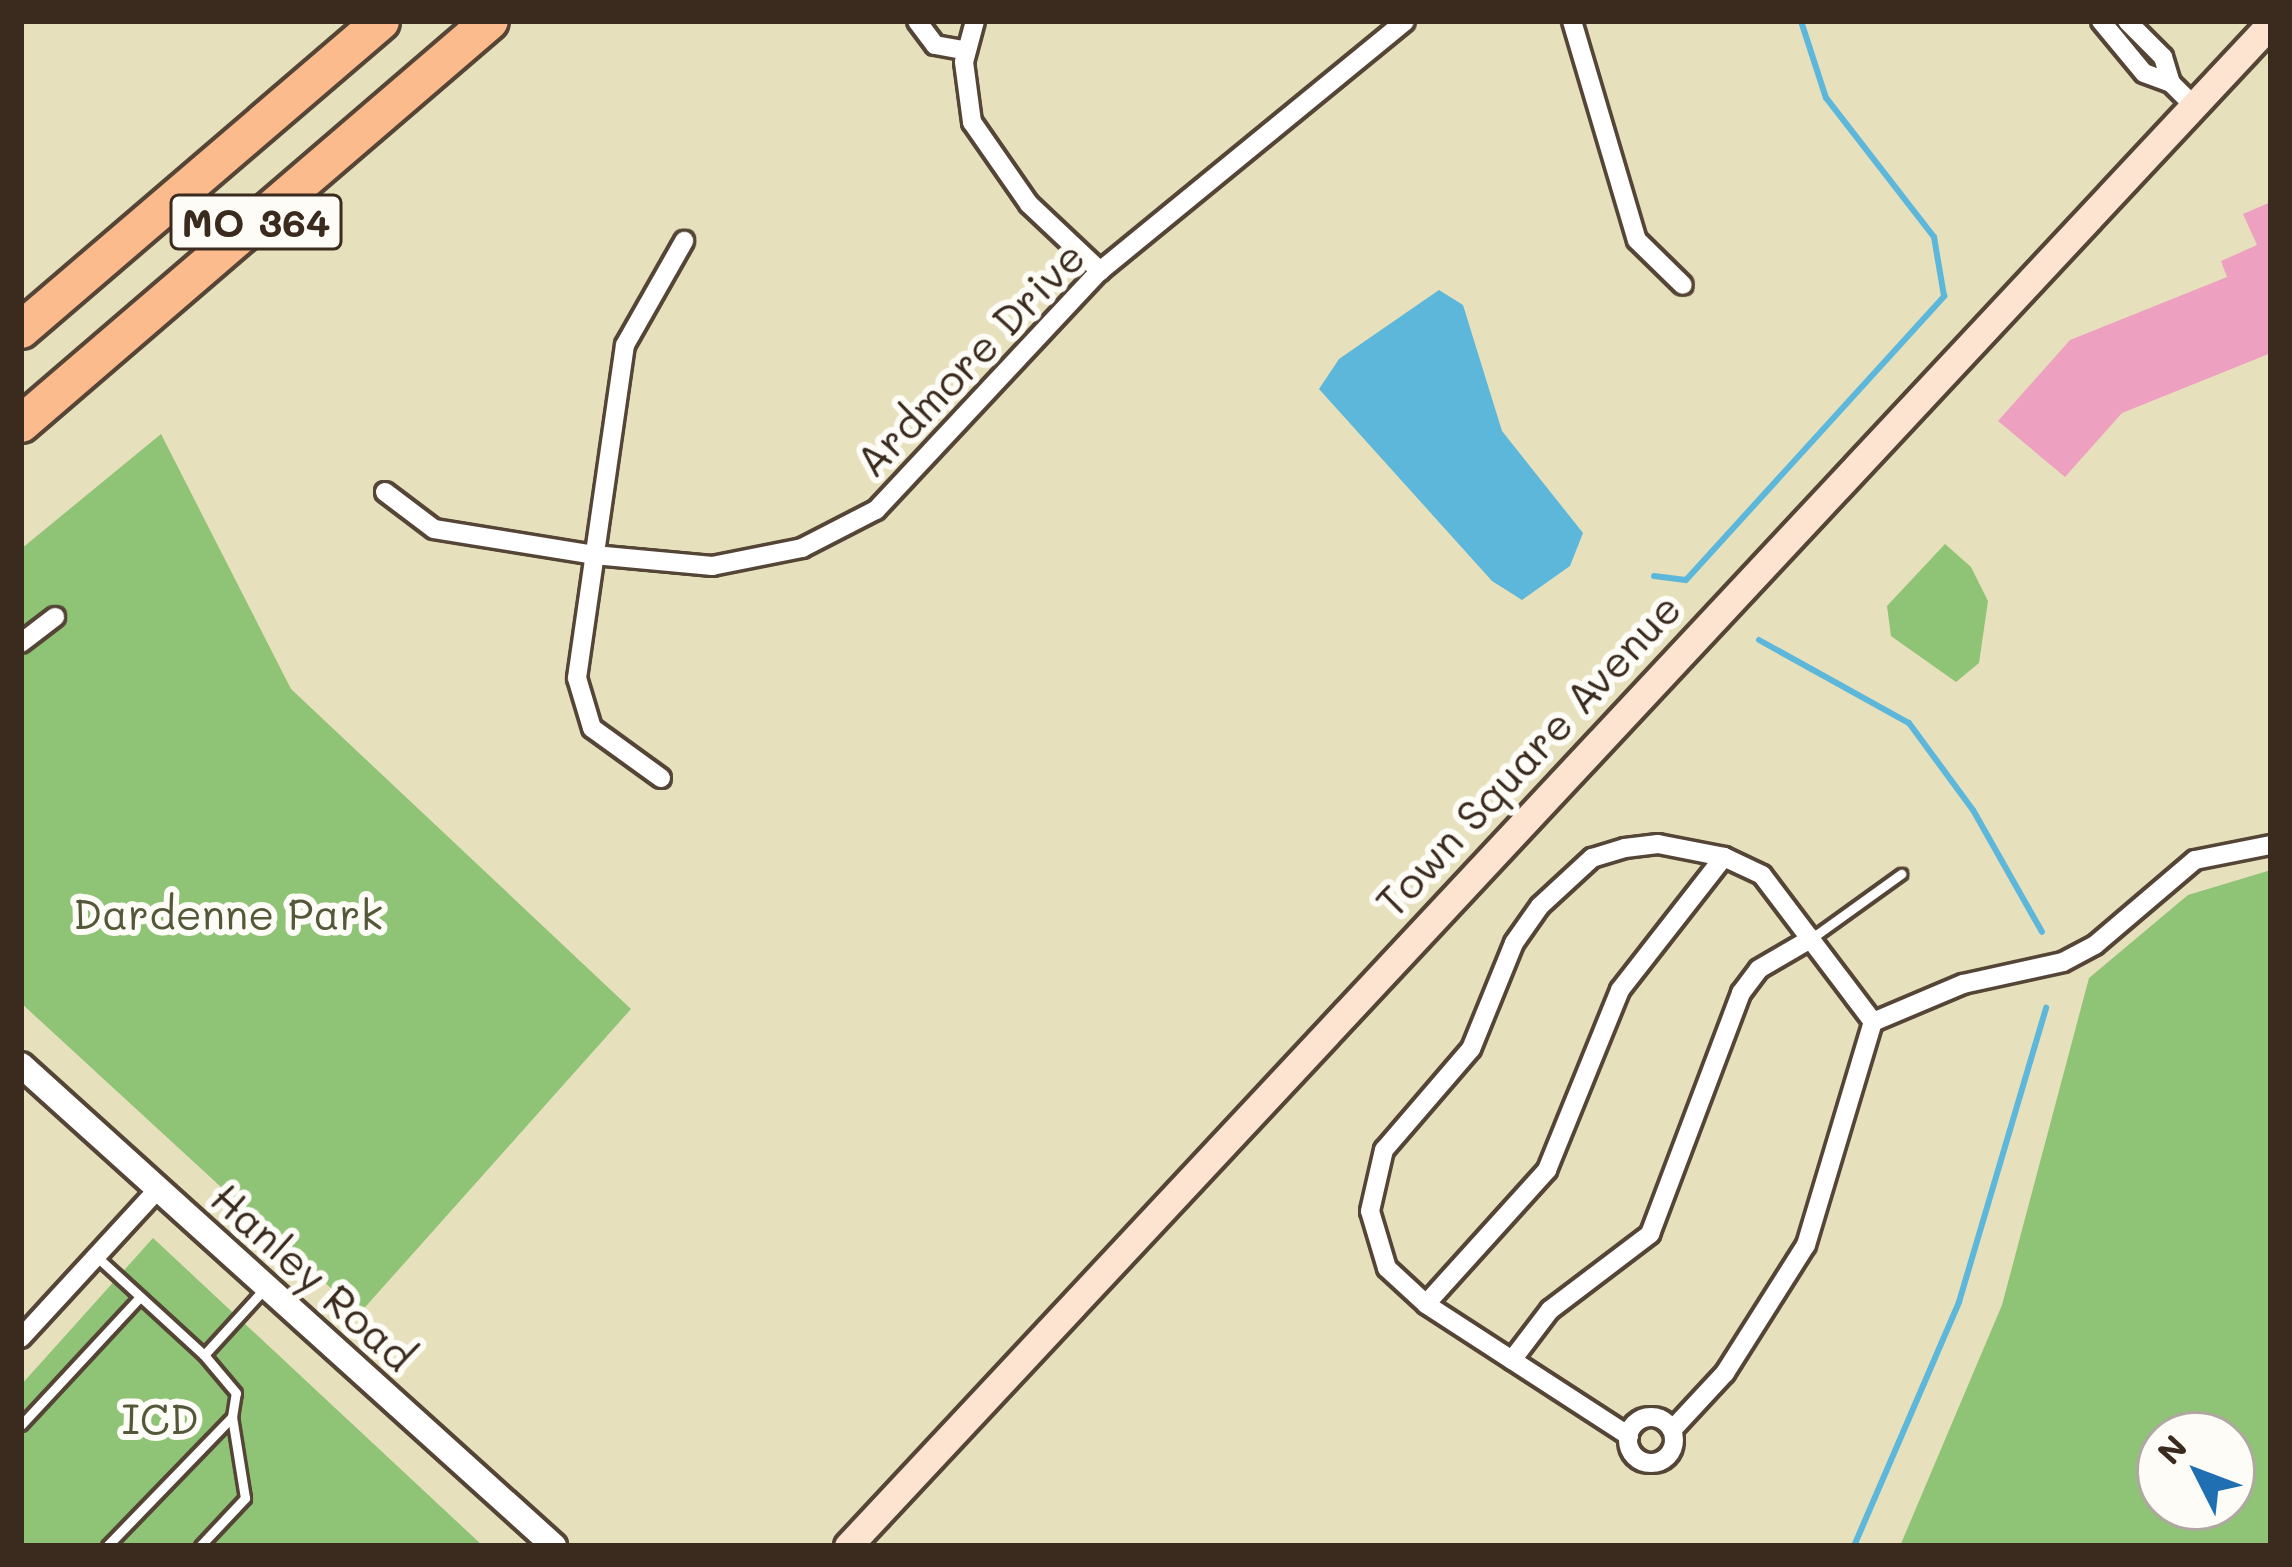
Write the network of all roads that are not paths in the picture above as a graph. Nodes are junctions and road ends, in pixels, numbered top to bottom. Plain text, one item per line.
1 (381, 21) edge
2 (490, 21) edge
3 (917, 21) edge
4 (975, 21) edge
5 (1405, 21) edge
6 (1571, 21) edge
7 (2101, 21) edge
8 (2126, 21) edge
9 (2271, 22) edge
10 (964, 50) junction
11 (2182, 93) junction
12 (684, 242) dead end
13 (1100, 272) junction
14 (1683, 285) dead end
15 (21, 329) edge
16 (21, 424) edge
17 (385, 492) dead end
18 (594, 555) junction
19 (55, 617) dead end
20 (21, 643) edge
21 (662, 778) dead end
22 (2271, 845) edge
23 (1724, 856) junction
24 (1901, 874) dead end
25 (1812, 938) junction
26 (1873, 1022) junction
27 (21, 1064) edge
28 (157, 1190) junction
29 (96, 1256) junction
30 (266, 1287) junction
31 (140, 1297) junction
32 (1426, 1304) junction
33 (21, 1338) edge
34 (205, 1355) junction
35 (1512, 1360) junction
36 (232, 1417) junction
37 (21, 1425) edge
38 (1672, 1430) junction
39 (1629, 1436) junction
40 (107, 1546) edge
41 (200, 1546) edge
42 (554, 1546) edge
43 (848, 1546) edge

1 - 15 highway, MO 364
2 - 16 highway, MO 364
3 - 10 street
4 - 10 street
5 - 13 street, Ardmore Drive
6 - 14 street
7 - 11 street
8 - 11 street
9 - 11 main road, Town Square Avenue
10 - 13 street
11 - 43 main road, Town Square Avenue
12 - 18 street
13 - 18 street, Ardmore Drive
17 - 18 street, Ardmore Drive
18 - 21 street
19 - 20 street
22 - 26 street
23 - 25 street
23 - 32 street
23 - 32 street
24 - 25 lane
25 - 26 street
25 - 35 street
26 - 38 street
27 - 28 street, Hanley Road
28 - 29 street
28 - 30 street, Hanley Road
29 - 31 lane
29 - 33 street
30 - 34 lane
30 - 42 street, Hanley Road
31 - 34 lane
31 - 37 lane
32 - 35 street
34 - 36 lane
35 - 39 street
36 - 40 lane
36 - 41 lane
38 - 39 street
38 - 39 street

